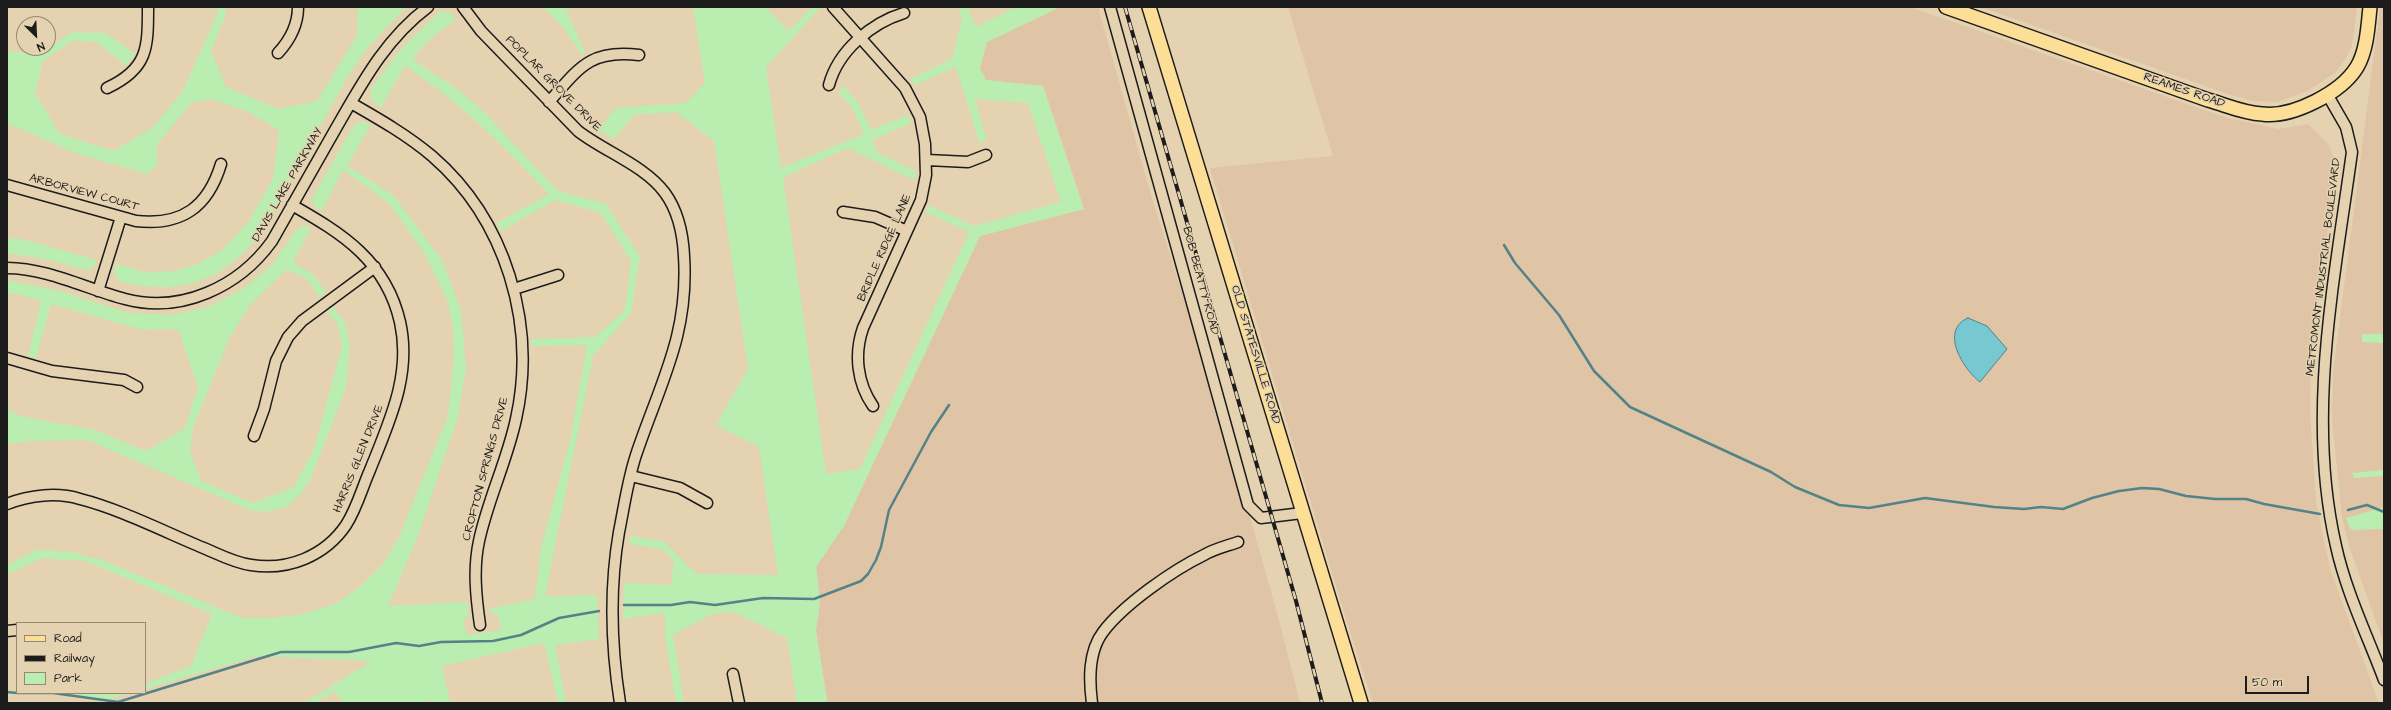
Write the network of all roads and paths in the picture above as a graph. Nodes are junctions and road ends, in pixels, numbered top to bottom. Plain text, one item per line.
1 (148, 7) edge
2 (298, 7) edge
3 (428, 7) edge
4 (463, 7) edge
5 (833, 7) edge
6 (1110, 7) edge
7 (1149, 7) edge
8 (1946, 7) edge
9 (2370, 7) edge
10 (904, 13) dead end
11 (861, 38) junction
12 (278, 53) dead end
13 (640, 56) dead end
14 (829, 85) dead end
15 (107, 88) dead end
16 (2327, 94) junction
17 (549, 102) junction
18 (351, 103) junction
19 (986, 155) dead end
20 (927, 160) junction
21 (221, 164) dead end
22 (7, 185) edge
23 (292, 205) junction
24 (843, 212) dead end
25 (121, 217) junction
26 (907, 231) junction
27 (374, 267) junction
28 (7, 268) edge
29 (558, 275) dead end
30 (514, 289) junction
31 (98, 291) junction
32 (7, 358) edge
33 (137, 387) dead end
34 (873, 406) dead end
35 (254, 436) dead end
36 (631, 476) junction
37 (707, 503) dead end
38 (7, 504) edge
39 (1302, 514) junction
40 (1238, 542) dead end
41 (480, 625) dead end
42 (733, 674) dead end
43 (2384, 680) edge
44 (620, 703) edge
45 (739, 703) edge
46 (1092, 703) edge
47 (1362, 703) edge

1 - 15 street
2 - 12 street
3 - 18 street, DAVIS LAKE PARKWAY
4 - 17 street, POPLAR GROVE DRIVE
5 - 11 street, BRIDLE RIDGE LANE
6 - 39 street, BOB BEATTY ROAD
7 - 39 main road, OLD STATESVILLE ROAD
8 - 16 main road, REAMES ROAD
9 - 16 main road, REAMES ROAD
10 - 11 street
11 - 14 street
11 - 20 street, BRIDLE RIDGE LANE
13 - 17 street
16 - 43 street, METROMONT INDUSTRIAL BOULEVARD
17 - 36 street, POPLAR GROVE DRIVE
18 - 23 street, DAVIS LAKE PARKWAY
18 - 30 street, CROFTON SPRINGS DRIVE
19 - 20 street
20 - 26 street, BRIDLE RIDGE LANE
21 - 25 street, ARBORVIEW COURT
22 - 25 street, ARBORVIEW COURT
23 - 27 street, HARRIS GLEN DRIVE
23 - 31 street, DAVIS LAKE PARKWAY
24 - 26 street
25 - 31 street
26 - 34 street, BRIDLE RIDGE LANE
27 - 35 street
27 - 38 street, HARRIS GLEN DRIVE
28 - 31 street, DAVIS LAKE PARKWAY
29 - 30 street
30 - 41 street, CROFTON SPRINGS DRIVE
32 - 33 street
36 - 37 street
36 - 44 street, POPLAR GROVE DRIVE
39 - 47 main road, OLD STATESVILLE ROAD
40 - 46 street
42 - 45 street

